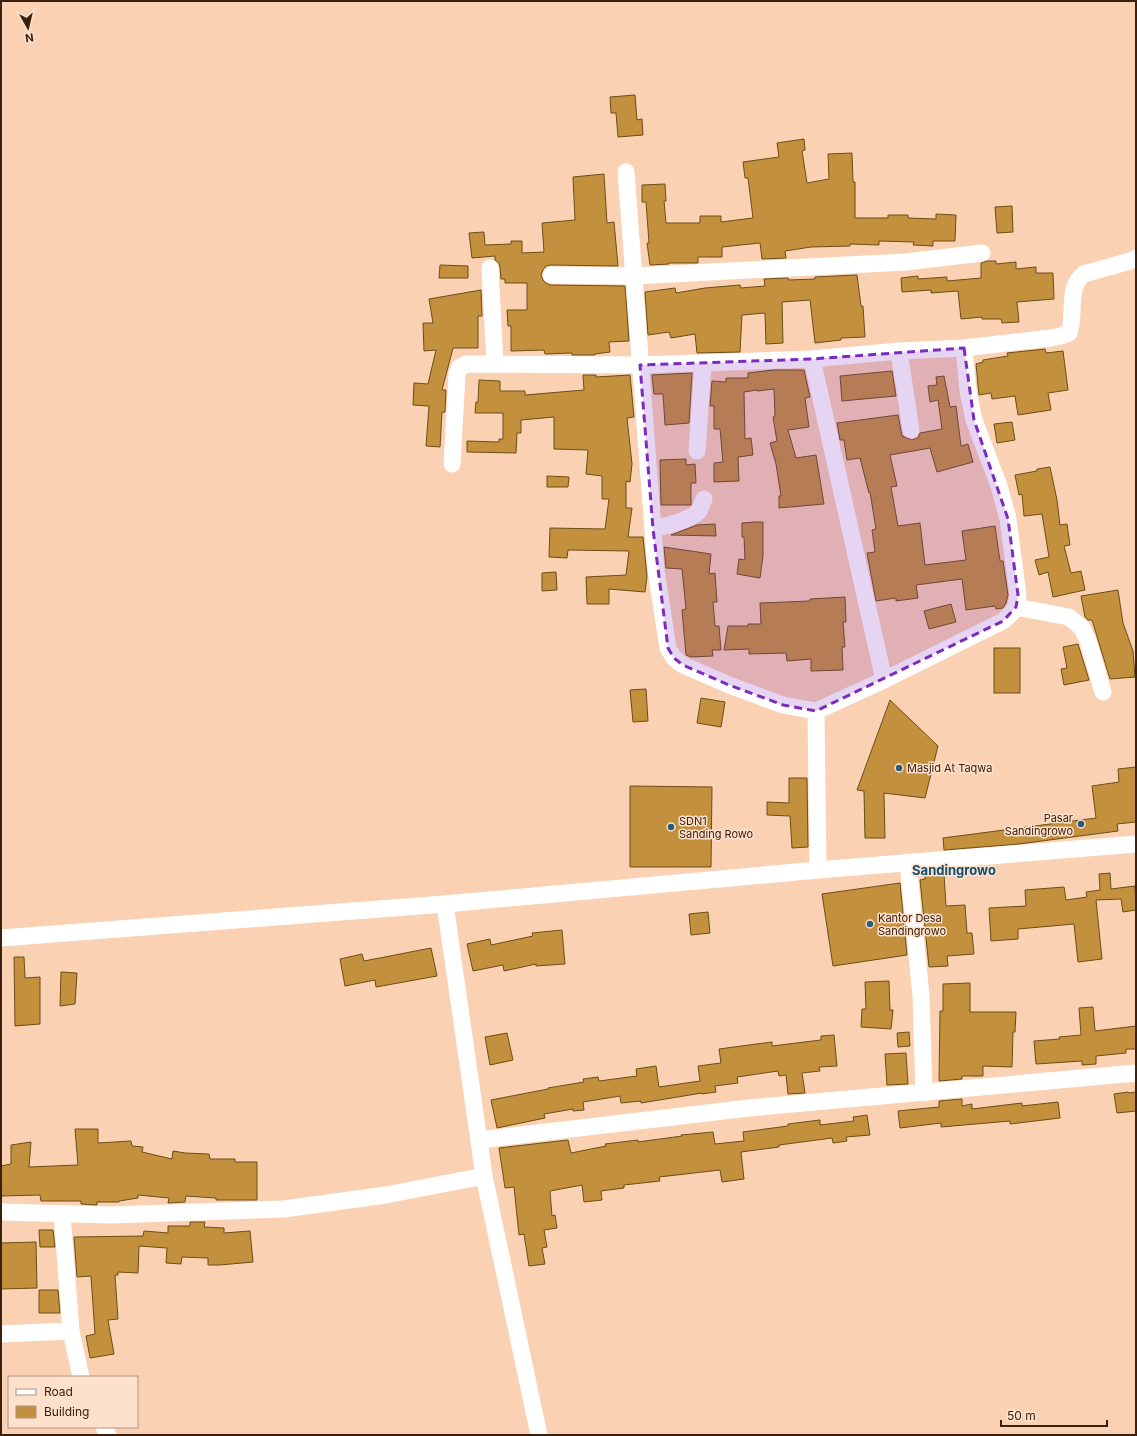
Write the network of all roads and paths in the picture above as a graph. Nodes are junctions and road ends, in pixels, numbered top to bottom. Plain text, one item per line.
1 (626, 172) dead end
2 (982, 253) dead end
3 (1136, 258) edge
4 (490, 268) dead end
5 (551, 275) dead end
6 (633, 276) junction
7 (964, 348) junction
8 (899, 351) junction
9 (812, 359) junction
10 (703, 362) junction
11 (495, 364) junction
12 (640, 365) junction
13 (912, 430) dead end
14 (697, 451) dead end
15 (452, 464) dead end
16 (704, 499) dead end
17 (653, 529) junction
18 (1016, 607) junction
19 (884, 680) junction
20 (1103, 692) dead end
21 (816, 711) junction
22 (1136, 844) edge
23 (908, 862) junction
24 (818, 870) junction
25 (445, 904) junction
26 (1, 938) edge
27 (1136, 1073) edge
28 (924, 1093) junction
29 (479, 1140) junction
30 (484, 1176) junction
31 (1, 1212) edge
32 (62, 1214) junction
33 (71, 1331) junction
34 (1, 1334) edge
35 (81, 1376) edge
36 (539, 1435) edge

1 - 6 street
2 - 6 street
3 - 7 street
4 - 11 street
5 - 6 street
6 - 12 street
7 - 8 street
7 - 18 street
8 - 9 street
8 - 13 street
9 - 10 street
9 - 19 street
10 - 12 street
10 - 14 street
11 - 12 street
11 - 15 street
12 - 17 street
16 - 17 street
17 - 21 street
18 - 19 street
18 - 20 street
19 - 21 street
21 - 24 street
22 - 23 street
23 - 24 street
23 - 28 street
24 - 25 street
25 - 26 street
25 - 29 street
27 - 28 street
28 - 29 street
29 - 30 street
30 - 32 street
30 - 36 street
31 - 32 street
32 - 33 street
33 - 34 street
33 - 35 street

